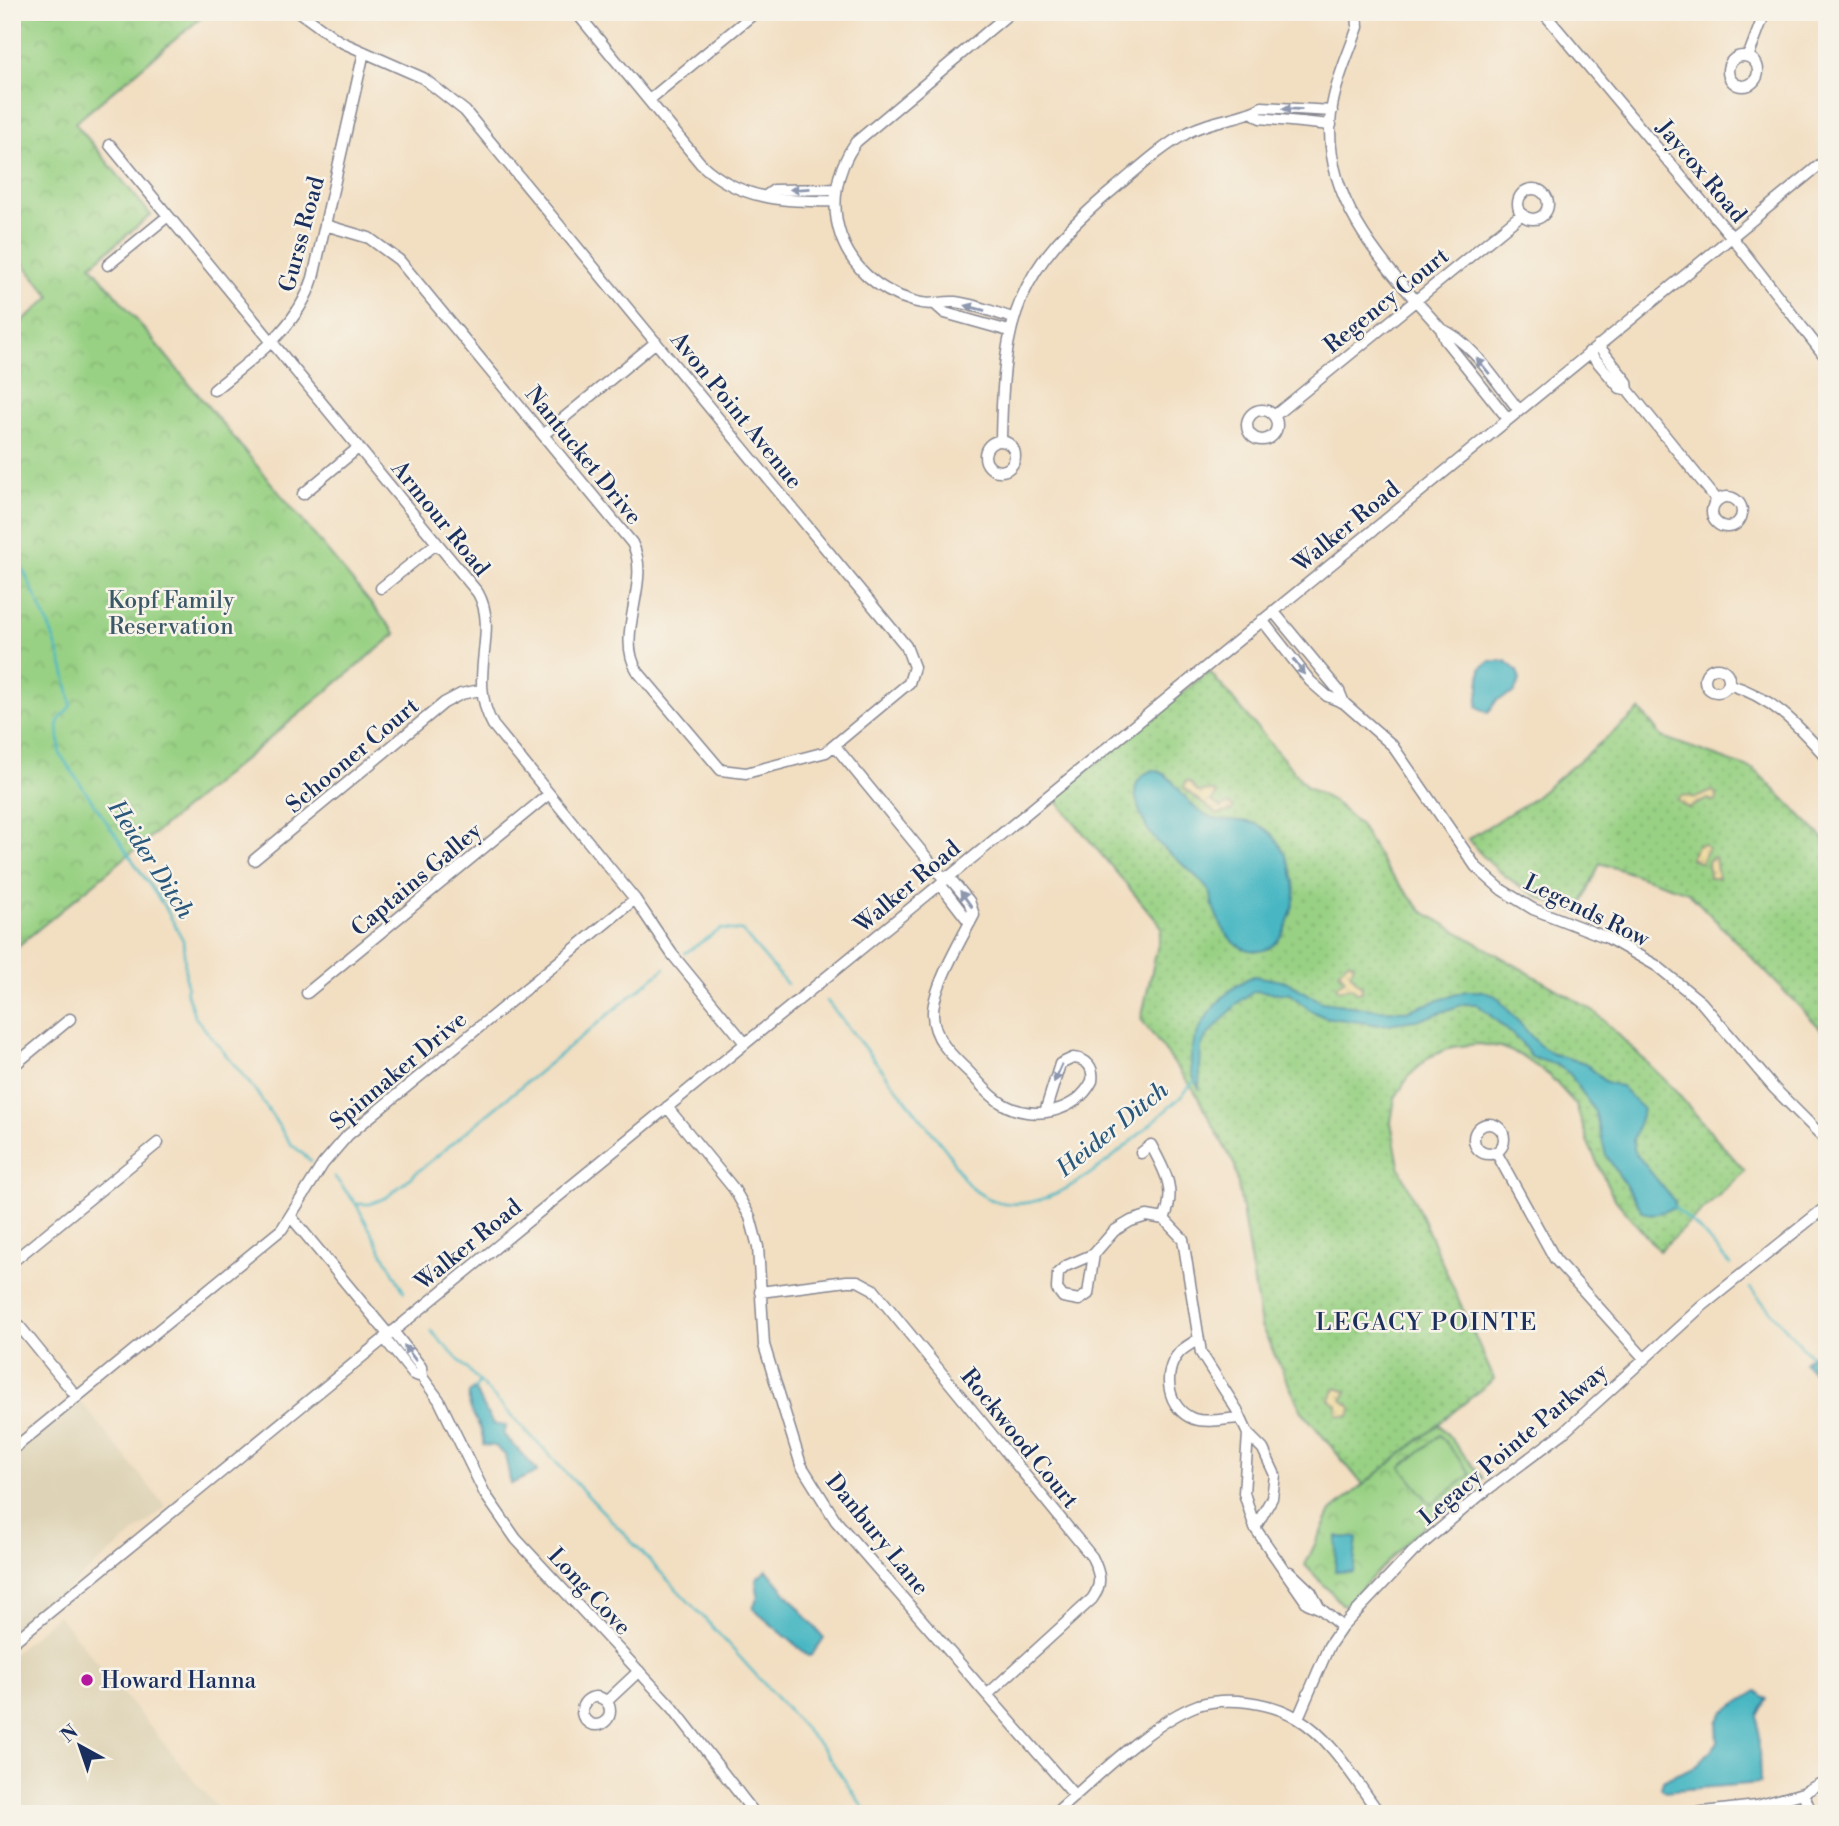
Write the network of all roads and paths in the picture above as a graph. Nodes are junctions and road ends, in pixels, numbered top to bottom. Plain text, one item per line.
1 (299, 12) edge
2 (576, 12) edge
3 (756, 12) edge
4 (1011, 12) edge
5 (1357, 12) edge
6 (1543, 12) edge
7 (1765, 12) edge
8 (364, 52) junction
9 (1748, 57) dead end
10 (649, 100) junction
11 (1332, 111) junction
12 (1253, 113) junction
13 (1331, 125) junction
14 (110, 145) dead end
15 (1827, 159) edge
16 (834, 189) junction
17 (767, 195) junction
18 (834, 201) junction
19 (1522, 214) dead end
20 (168, 216) junction
21 (324, 225) junction
22 (1731, 236) junction
23 (108, 265) dead end
24 (1416, 300) junction
25 (937, 306) junction
26 (1013, 318) junction
27 (1441, 329) junction
28 (1009, 331) junction
29 (271, 342) junction
30 (656, 342) junction
31 (1593, 349) junction
32 (1827, 359) edge
33 (214, 390) dead end
34 (1519, 410) junction
35 (1274, 416) dead end
36 (1508, 419) junction
37 (543, 435) junction
38 (1001, 441) dead end
39 (358, 448) junction
40 (303, 494) dead end
41 (1717, 500) dead end
42 (437, 543) junction
43 (381, 588) dead end
44 (1273, 611) junction
45 (1262, 620) junction
46 (1728, 684) dead end
47 (480, 690) junction
48 (1344, 702) junction
49 (835, 746) junction
50 (1827, 758) edge
51 (549, 794) junction
52 (254, 860) dead end
53 (944, 880) junction
54 (635, 899) junction
55 (307, 993) dead end
56 (70, 1019) dead end
57 (745, 1043) junction
58 (12, 1067) edge
59 (667, 1107) junction
60 (1045, 1112) junction
61 (1827, 1140) edge
62 (158, 1143) dead end
63 (1496, 1152) dead end
64 (1141, 1153) dead end
65 (1827, 1206) edge
66 (292, 1218) junction
67 (1164, 1219) junction
68 (1094, 1254) junction
69 (12, 1262) edge
70 (760, 1292) junction
71 (12, 1317) edge
72 (388, 1334) junction
73 (1196, 1340) junction
74 (1643, 1357) junction
75 (77, 1397) junction
76 (1238, 1418) junction
77 (1248, 1434) junction
78 (12, 1450) edge
79 (1255, 1528) junction
80 (1342, 1627) junction
81 (12, 1643) edge
82 (639, 1671) junction
83 (988, 1694) junction
84 (607, 1701) dead end
85 (1298, 1718) junction
86 (1827, 1780) edge
87 (1803, 1793) junction
88 (1075, 1796) junction
89 (755, 1814) edge
90 (1054, 1814) edge
91 (1380, 1814) edge
92 (1686, 1814) edge
93 (1812, 1814) edge

1 - 8 street, Avon Point Avenue
2 - 10 street
3 - 10 street
4 - 16 street
5 - 11 street
6 - 22 street, Jaycox Road
7 - 9 street
8 - 21 street, Gurss Road
8 - 30 street, Avon Point Avenue
10 - 17 street
11 -> 12 street
11 - 13 street
12 - 13 street
12 - 26 street
13 - 24 street
14 - 20 street, Armour Road
15 - 22 street, Walker Road
16 -> 17 street
16 - 18 street
17 - 18 street
18 - 25 street
19 - 24 street, Regency Court
20 - 23 street
20 - 29 street, Armour Road
21 - 29 street, Gurss Road
21 - 37 street, Nantucket Drive
22 - 31 street, Walker Road
22 - 32 street, Jaycox Road
24 - 27 street
24 - 35 street, Regency Court
26 -> 25 street
25 - 28 street
26 - 28 street
34 -> 27 street
27 - 36 street
28 - 38 street
29 - 33 street, Gurss Road
29 - 39 street, Armour Road
30 - 37 street
30 - 49 street, Avon Point Avenue
31 - 34 street, Walker Road
31 - 41 street
34 - 36 street, Walker Road
36 - 44 street, Walker Road
37 - 49 street, Nantucket Drive
39 - 40 street
39 - 42 street, Armour Road
42 - 43 street
42 - 47 street, Armour Road
44 - 45 street, Walker Road
44 - 48 street, Legends Row
45 -> 48 street, Legends Row
45 - 53 street, Walker Road
46 - 50 street
47 - 51 street, Armour Road
47 - 52 street, Schooner Court
48 - 61 street, Legends Row
49 - 53 street
51 - 54 street, Armour Road
51 - 55 street, Captains Galley
53 - 57 street, Walker Road
53 - 60 street
54 - 57 street, Armour Road
54 - 66 street, Spinnaker Drive
56 - 58 street
57 - 59 street, Walker Road
59 - 70 street, Danbury Lane
59 - 72 street, Walker Road
60 -> 60 street
62 - 69 street
63 - 74 street
64 - 67 street
65 - 74 street, Legacy Pointe Parkway
66 - 72 street, Long Cove
66 - 75 street, Spinnaker Drive
67 - 68 street
67 - 73 street
68 - 68 street
70 - 83 street, Danbury Lane
70 - 83 street, Rockwood Court
71 - 75 street
72 - 81 street, Walker Road
72 - 82 street, Long Cove
73 - 76 street
73 - 76 street
74 - 80 street, Legacy Pointe Parkway
75 - 78 street, Spinnaker Drive
76 - 77 street
77 - 79 street
77 - 79 street
79 - 80 street
80 - 85 street, Legacy Pointe Parkway
82 - 84 street
82 - 89 street, Long Cove
83 - 88 street, Danbury Lane
85 - 88 street
85 - 91 street
86 - 87 street
87 - 92 street
87 - 93 street
88 - 90 street

